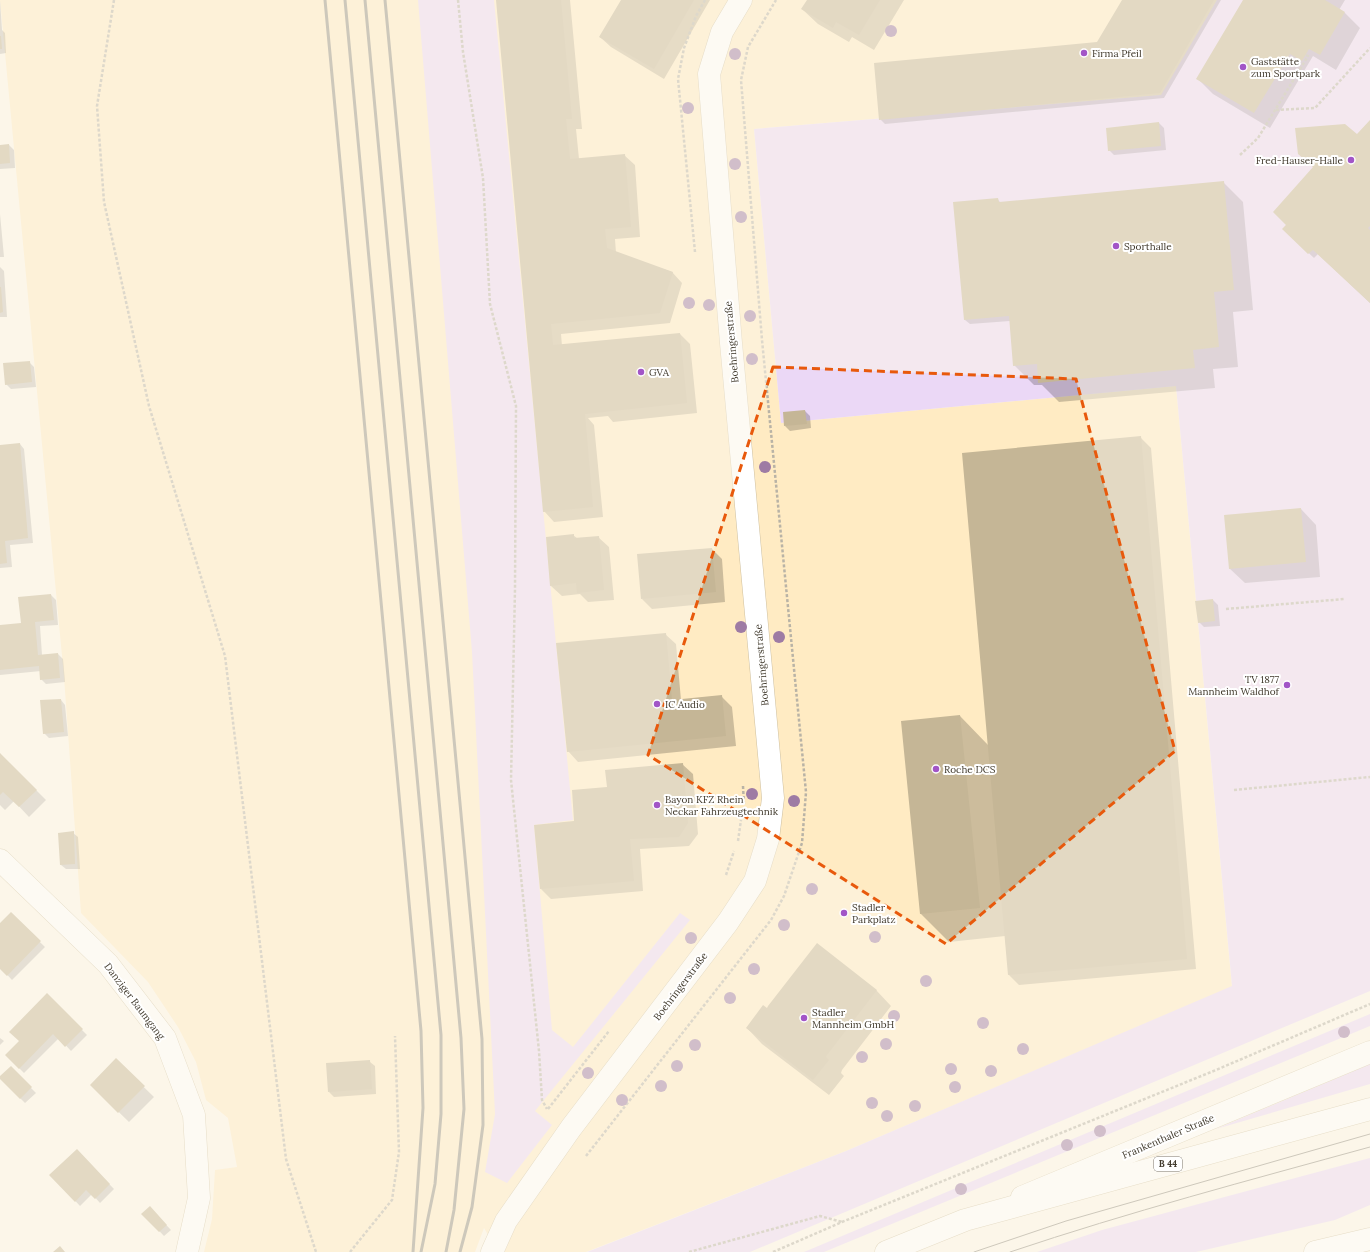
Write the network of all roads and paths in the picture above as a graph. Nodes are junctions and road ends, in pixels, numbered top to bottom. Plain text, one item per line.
1 (114, 0) edge
2 (458, 0) edge
3 (705, 0) edge
4 (741, 0) edge
5 (1370, 48) edge
6 (1306, 55) dead end
7 (1275, 110) junction
8 (1240, 155) dead end
9 (695, 254) dead end
10 (1344, 599) dead end
11 (1226, 610) dead end
12 (1370, 777) edge
13 (743, 785) dead end
14 (1234, 790) dead end
15 (744, 807) dead end
16 (742, 814) dead end
17 (738, 842) dead end
18 (735, 850) dead end
19 (0, 860) edge
20 (724, 880) dead end
21 (1370, 1004) edge
22 (610, 1030) dead end
23 (395, 1036) dead end
24 (1370, 1052) edge
25 (1370, 1108) edge
26 (548, 1109) junction
27 (571, 1128) junction
28 (966, 1220) junction
29 (842, 1222) junction
30 (1368, 1239) edge
31 (187, 1252) edge
32 (316, 1252) edge
33 (350, 1252) edge
34 (492, 1252) edge
35 (690, 1252) edge
36 (773, 1252) edge
37 (886, 1252) edge
38 (1315, 1252) edge

1 - 32 path
2 - 26 path
3 - 9 path
4 - 27 street, Boehringerstraße
5 - 7 path
6 - 7 path
7 - 8 path
10 - 11 path
12 - 14 path
13 - 15 path
16 - 17 path
18 - 20 path
19 - 31 street, Danziger Baumgang
21 - 29 path
22 - 26 path
23 - 33 path
24 - 28 street, Frankenthaler Straße
25 - 28 street, Frankenthaler Straße / B 44
26 - 27 path
27 - 34 street, Boehringerstraße
28 - 37 street, Frankenthaler Straße / B 44
29 - 35 path
29 - 36 path
30 - 38 street

